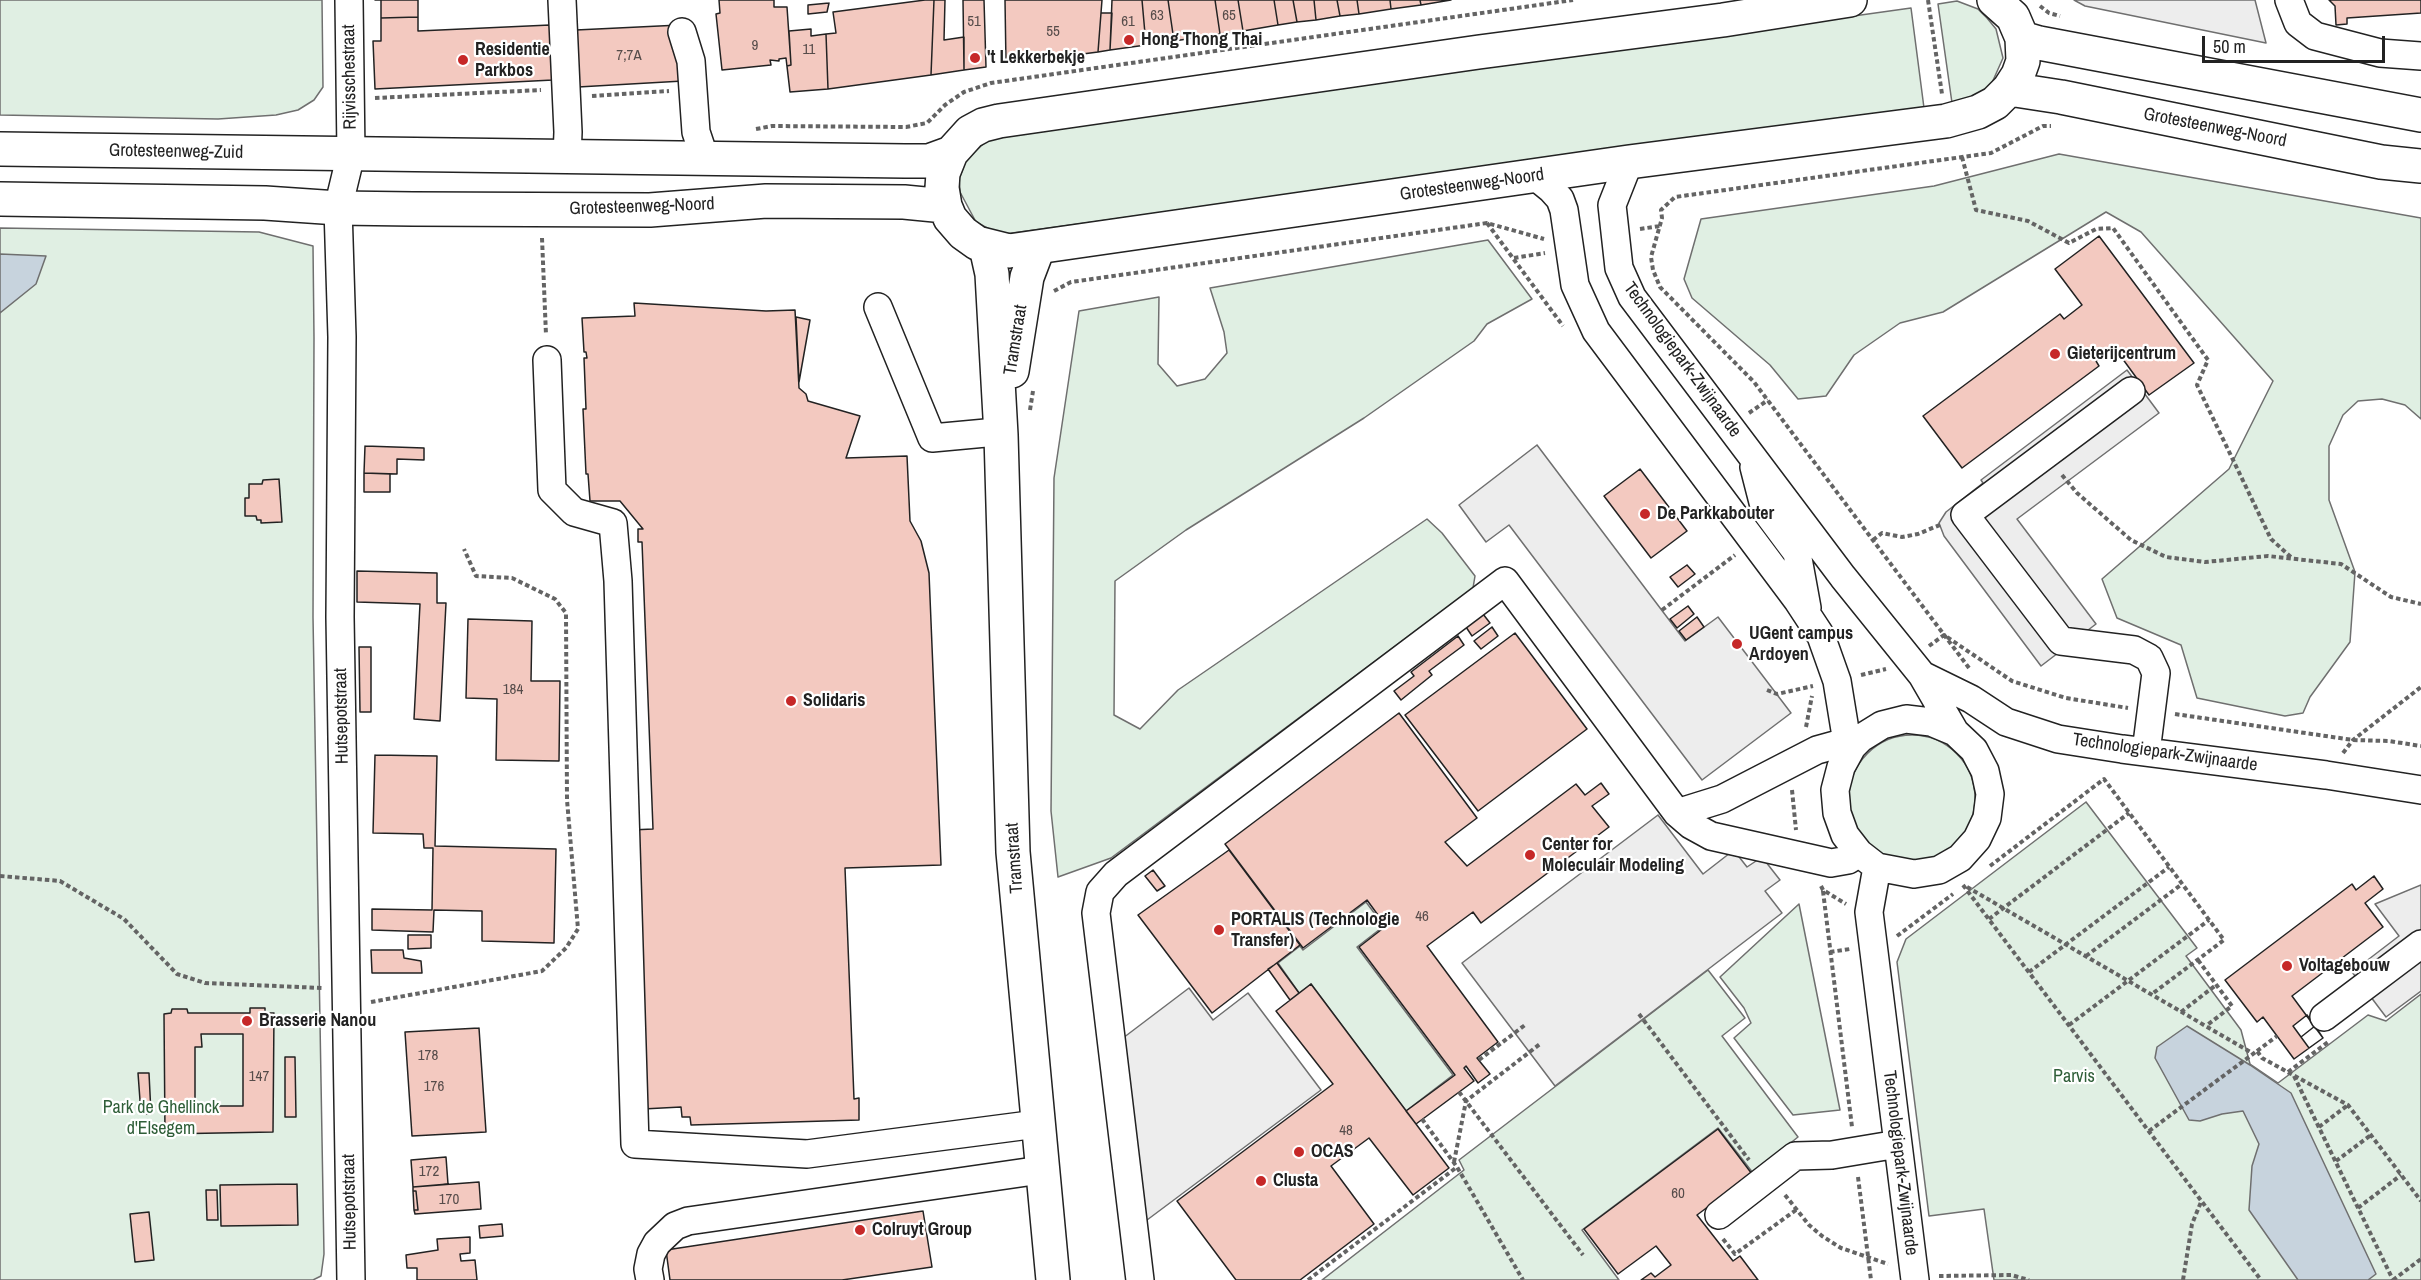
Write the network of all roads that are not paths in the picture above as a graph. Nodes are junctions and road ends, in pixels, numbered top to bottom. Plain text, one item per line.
1 (349, 0) edge
2 (562, 0) edge
3 (1850, 0) edge
4 (2289, 0) edge
5 (1997, 1) edge
6 (682, 32) dead end
7 (2022, 38) junction
8 (2421, 56) edge
9 (2009, 89) junction
10 (2421, 115) edge
11 (0, 149) edge
12 (951, 153) junction
13 (351, 154) junction
14 (567, 158) junction
15 (705, 159) junction
16 (1629, 162) junction
17 (2421, 166) edge
18 (1535, 176) junction
19 (0, 199) edge
20 (945, 206) junction
21 (338, 208) junction
22 (986, 248) junction
23 (1038, 248) junction
24 (878, 307) dead end
25 (547, 360) road end
26 (2131, 391) dead end
27 (1001, 435) junction
28 (1750, 452) junction
29 (1706, 477) junction
30 (1765, 510) junction
31 (1797, 553) junction
32 (1843, 577) junction
33 (1808, 615) junction
34 (1922, 675) junction
35 (1955, 732) junction
36 (1849, 739) junction
37 (2146, 752) junction
38 (2421, 790) edge
39 (1677, 813) junction
40 (1868, 860) junction
41 (2421, 944) edge
42 (2324, 1017) road end
43 (1037, 1124) junction
44 (1898, 1144) junction
45 (1041, 1170) junction
46 (1718, 1223) road end
47 (1923, 1278) edge
48 (351, 1280) edge
49 (650, 1280) edge
50 (1053, 1280) edge
51 (1140, 1280) edge

1 - 13 street, Rijvisschestraat
2 - 14 street
3 - 12 main road
4 - 8 street
5 - 7 main road
6 - 15 street
7 - 9 main road, Grotesteenweg-Noord
7 - 10 main road
9 - 16 main road, Grotesteenweg-Noord
9 - 17 main road, Grotesteenweg-Noord
11 - 13 main road, Grotesteenweg-Zuid
12 - 15 main road
12 - 20 main road
13 - 14 main road
13 - 21 street, Hutsepotstraat
14 - 15 main road
16 - 18 main road, Grotesteenweg-Noord
16 - 28 street, Technologiepark-Zwijnaarde
18 - 23 main road, Grotesteenweg-Noord
18 - 29 street, Technologiepark-Zwijnaarde
19 - 21 main road
20 - 21 main road, Grotesteenweg-Noord
20 - 22 main road
21 - 48 street, Hutsepotstraat
22 - 23 main road, Grotesteenweg-Noord
22 - 27 main road, Tramstraat
23 - 27 main road, Tramstraat
24 - 27 street
25 - 43 street
26 - 37 street
27 - 43 main road, Tramstraat
28 - 30 street, Technologiepark-Zwijnaarde
28 - 32 street, Technologiepark-Zwijnaarde
29 - 30 street, Technologiepark-Zwijnaarde
29 - 33 street, Technologiepark-Zwijnaarde
30 - 31 street, Technologiepark-Zwijnaarde
31 - 32 street, Technologiepark-Zwijnaarde
31 - 33 street, Technologiepark-Zwijnaarde
32 - 34 street, Technologiepark-Zwijnaarde
33 - 36 street, Technologiepark-Zwijnaarde
34 - 35 street, Technologiepark-Zwijnaarde
34 - 37 street, Technologiepark-Zwijnaarde
35 - 36 street, Technologiepark-Zwijnaarde
35 - 40 street, Technologiepark-Zwijnaarde
36 - 39 street
36 - 40 street, Technologiepark-Zwijnaarde
37 - 38 street, Technologiepark-Zwijnaarde
39 - 40 street
39 - 51 street
40 - 44 street, Technologiepark-Zwijnaarde
41 - 42 street
43 - 45 main road, Tramstraat
44 - 46 street
44 - 47 street, Technologiepark-Zwijnaarde
45 - 49 street
45 - 50 main road, Tramstraat

